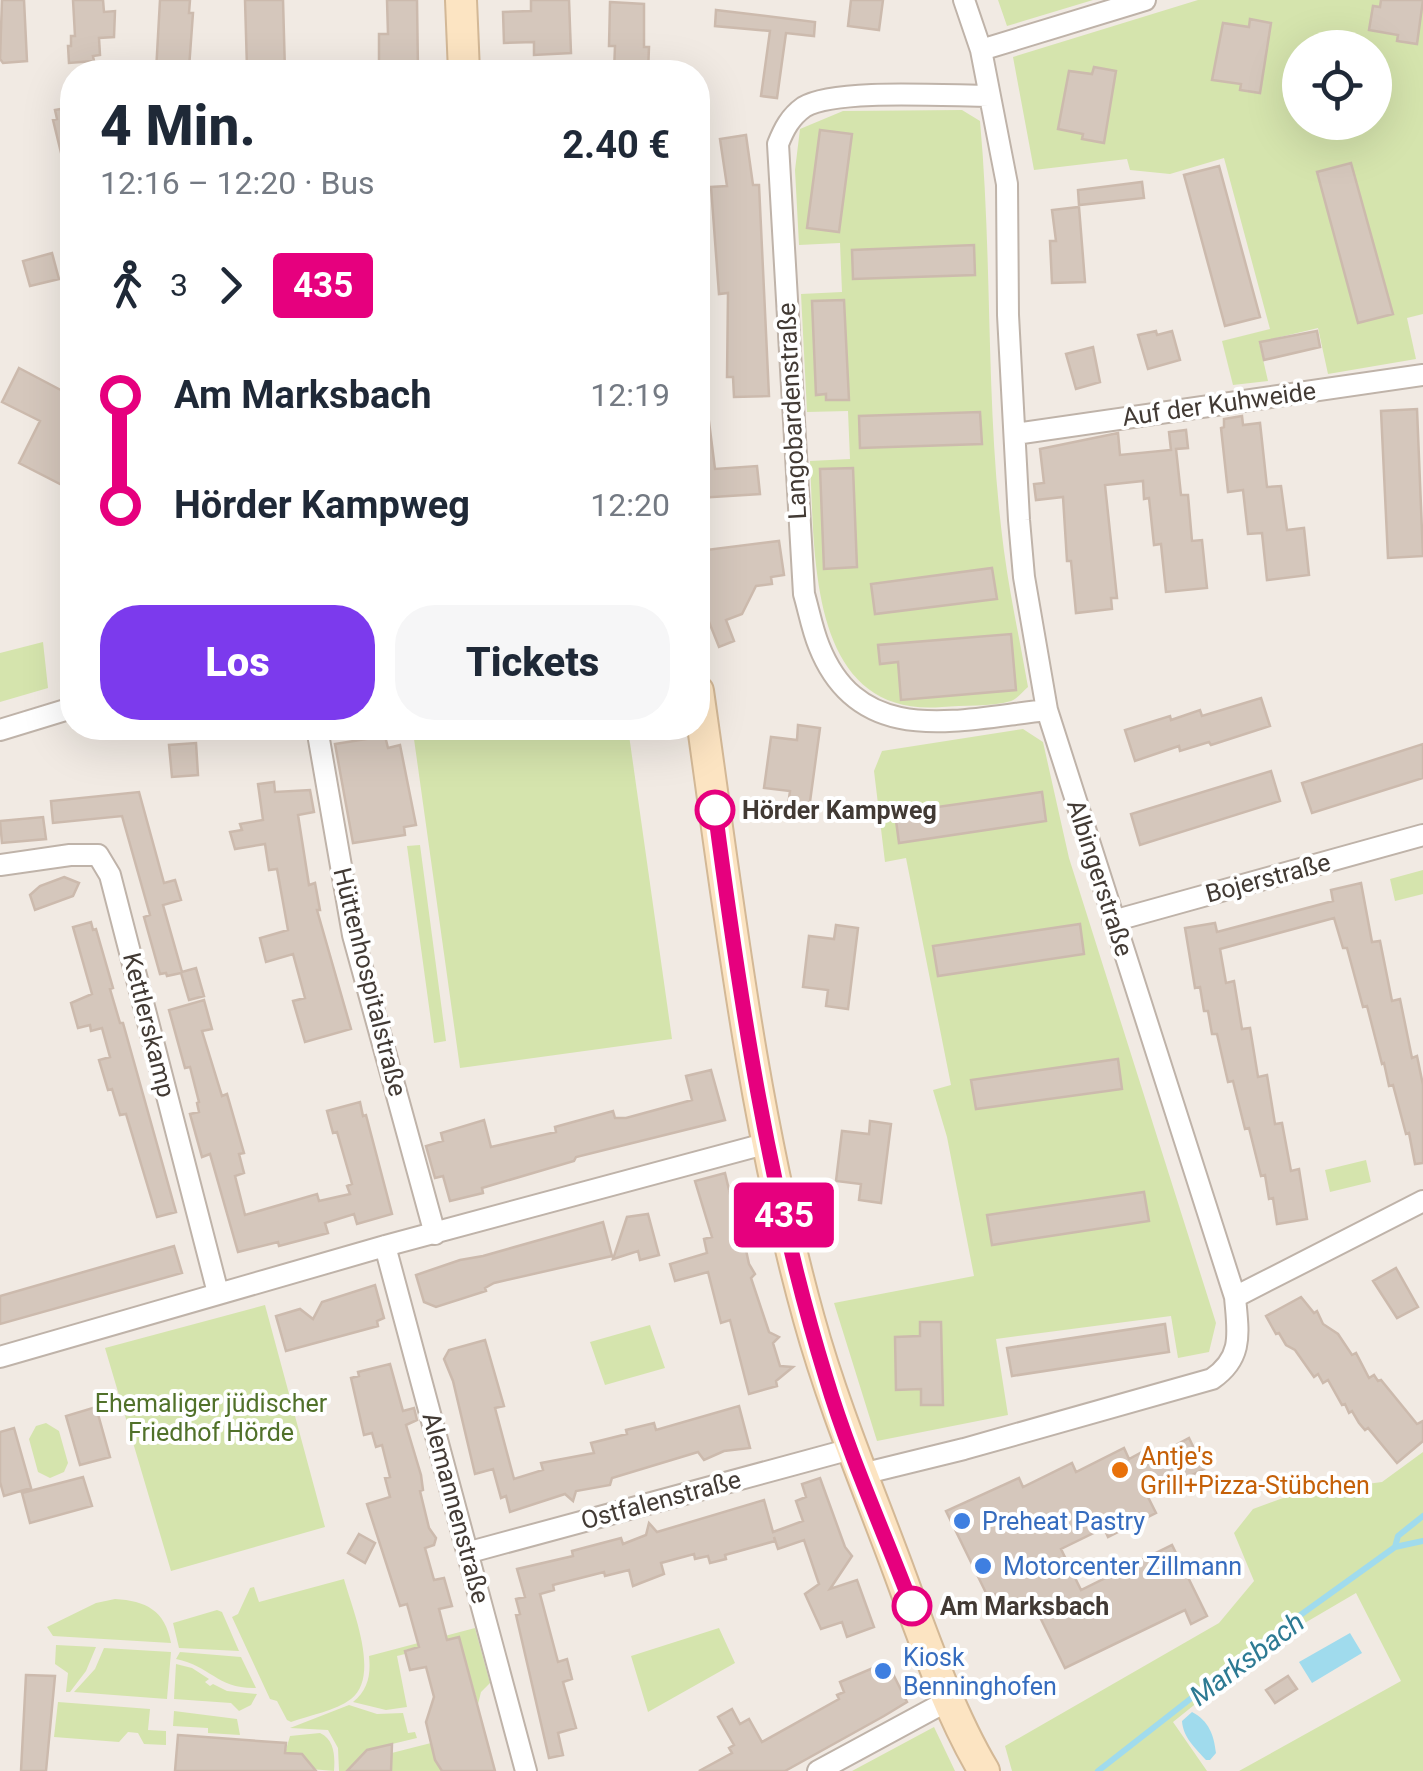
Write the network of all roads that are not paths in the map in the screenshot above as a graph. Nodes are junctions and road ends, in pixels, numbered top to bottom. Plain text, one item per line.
1 (461, 0) edge
2 (964, 0) edge
3 (1145, 0) edge
4 (981, 50) junction
5 (464, 60) edge
6 (989, 96) junction
7 (1423, 375) edge
8 (1015, 434) junction
9 (1047, 710) junction
10 (60, 712) edge
11 (0, 730) edge
12 (318, 740) edge
13 (705, 740) edge
14 (1423, 835) edge
15 (0, 865) edge
16 (1112, 921) junction
17 (768, 1143) junction
18 (1423, 1201) edge
19 (435, 1234) junction
20 (385, 1246) junction
21 (218, 1293) junction
22 (1234, 1297) junction
23 (0, 1356) edge
24 (857, 1462) junction
25 (470, 1552) junction
26 (951, 1699) junction
27 (526, 1771) edge
28 (818, 1771) edge
29 (984, 1771) edge

1 - 5 main road
2 - 4 street, Albingerstraße
3 - 4 street
4 - 6 street, Albingerstraße
6 - 8 street, Albingerstraße
6 - 9 street, Langobardenstraße
7 - 8 street, Auf der Kuhweide
8 - 9 street, Albingerstraße
9 - 16 street, Albingerstraße
10 - 11 street
12 - 19 street, Hüttenhospitalstraße
13 - 17 main road
14 - 16 street, Bojerstraße
15 - 21 street, Kettlerskamp
16 - 22 street, Albingerstraße
17 - 19 street
17 - 24 main road
18 - 22 street
19 - 20 street
20 - 21 street
20 - 25 street, Alemannenstraße
21 - 23 street
22 - 24 street, Albingerstraße
24 - 25 street, Ostfalenstraße
24 - 26 main road
25 - 27 street, Alemannenstraße
26 - 28 street
26 - 29 main road

